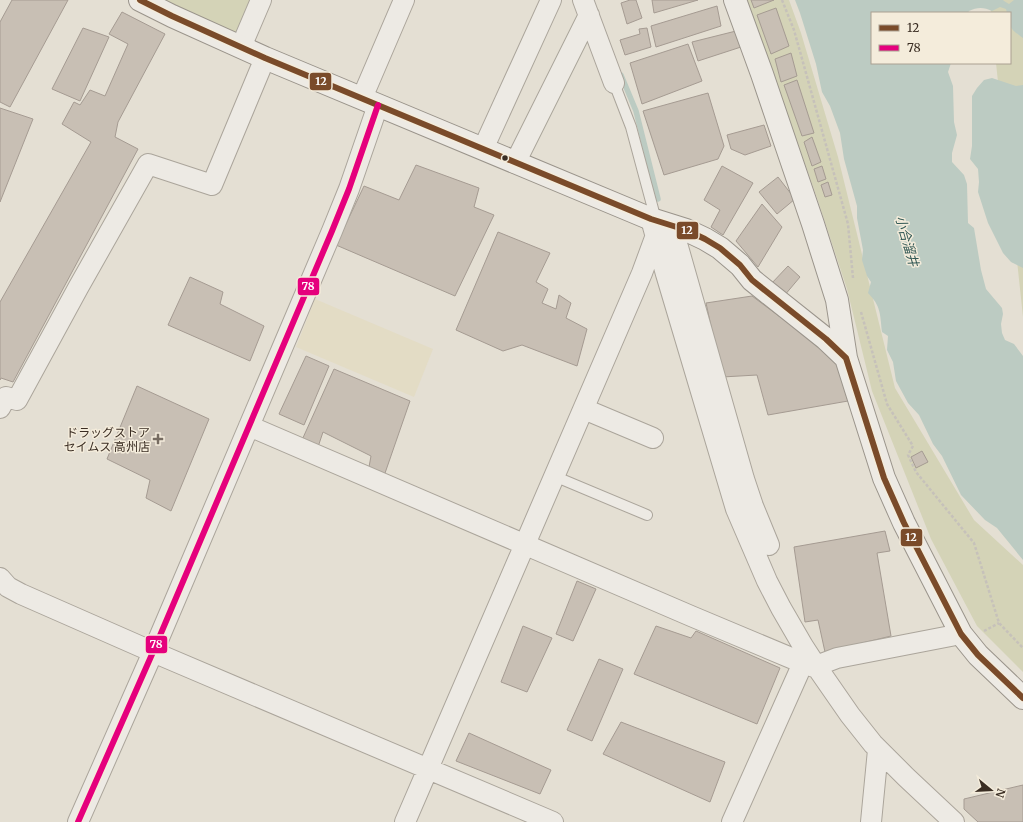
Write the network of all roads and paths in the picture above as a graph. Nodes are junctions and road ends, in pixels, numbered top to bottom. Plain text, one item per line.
1 (140, 0) edge
2 (261, 0) edge
3 (404, 0) edge
4 (551, 0) edge
5 (735, 0) edge
6 (782, 0) edge
7 (586, 8) edge
8 (241, 47) junction
9 (265, 58) junction
10 (614, 83) joint
11 (370, 102) junction
12 (483, 149) junction
13 (515, 163) junction
14 (659, 225) junction
15 (853, 285) dead end
16 (860, 308) dead end
17 (846, 358) junction
18 (0, 408) edge
19 (584, 409) junction
20 (248, 426) junction
21 (653, 438) dead end
22 (554, 476) junction
23 (647, 515) dead end
24 (524, 545) junction
25 (769, 545) dead end
26 (0, 578) edge
27 (961, 634) junction
28 (1023, 648) edge
29 (153, 652) junction
30 (812, 666) junction
31 (1023, 698) edge
32 (878, 750) junction
33 (427, 769) junction
34 (78, 822) edge
35 (405, 822) edge
36 (553, 822) edge
37 (732, 822) edge
38 (872, 822) edge
39 (954, 822) edge

1 - 8 street
2 - 8 street
3 - 11 street
4 - 12 street
5 - 17 street
6 - 15 path
7 - 10 street
7 - 13 street
8 - 9 street
9 - 11 street
9 - 18 street
10 - 14 lane
11 - 12 street
11 - 20 street
12 - 13 street
13 - 14 street
14 - 17 street
14 - 19 street
14 - 25 street
14 - 30 street
16 - 28 path
17 - 27 street
19 - 21 street
19 - 22 street
20 - 24 street
20 - 29 street
22 - 23 lane
22 - 24 street
24 - 30 street
24 - 33 street
26 - 29 street
27 - 30 street
27 - 31 street
29 - 33 street
29 - 34 street
30 - 32 street
30 - 37 street
32 - 38 street
32 - 39 street
33 - 35 street
33 - 36 street

